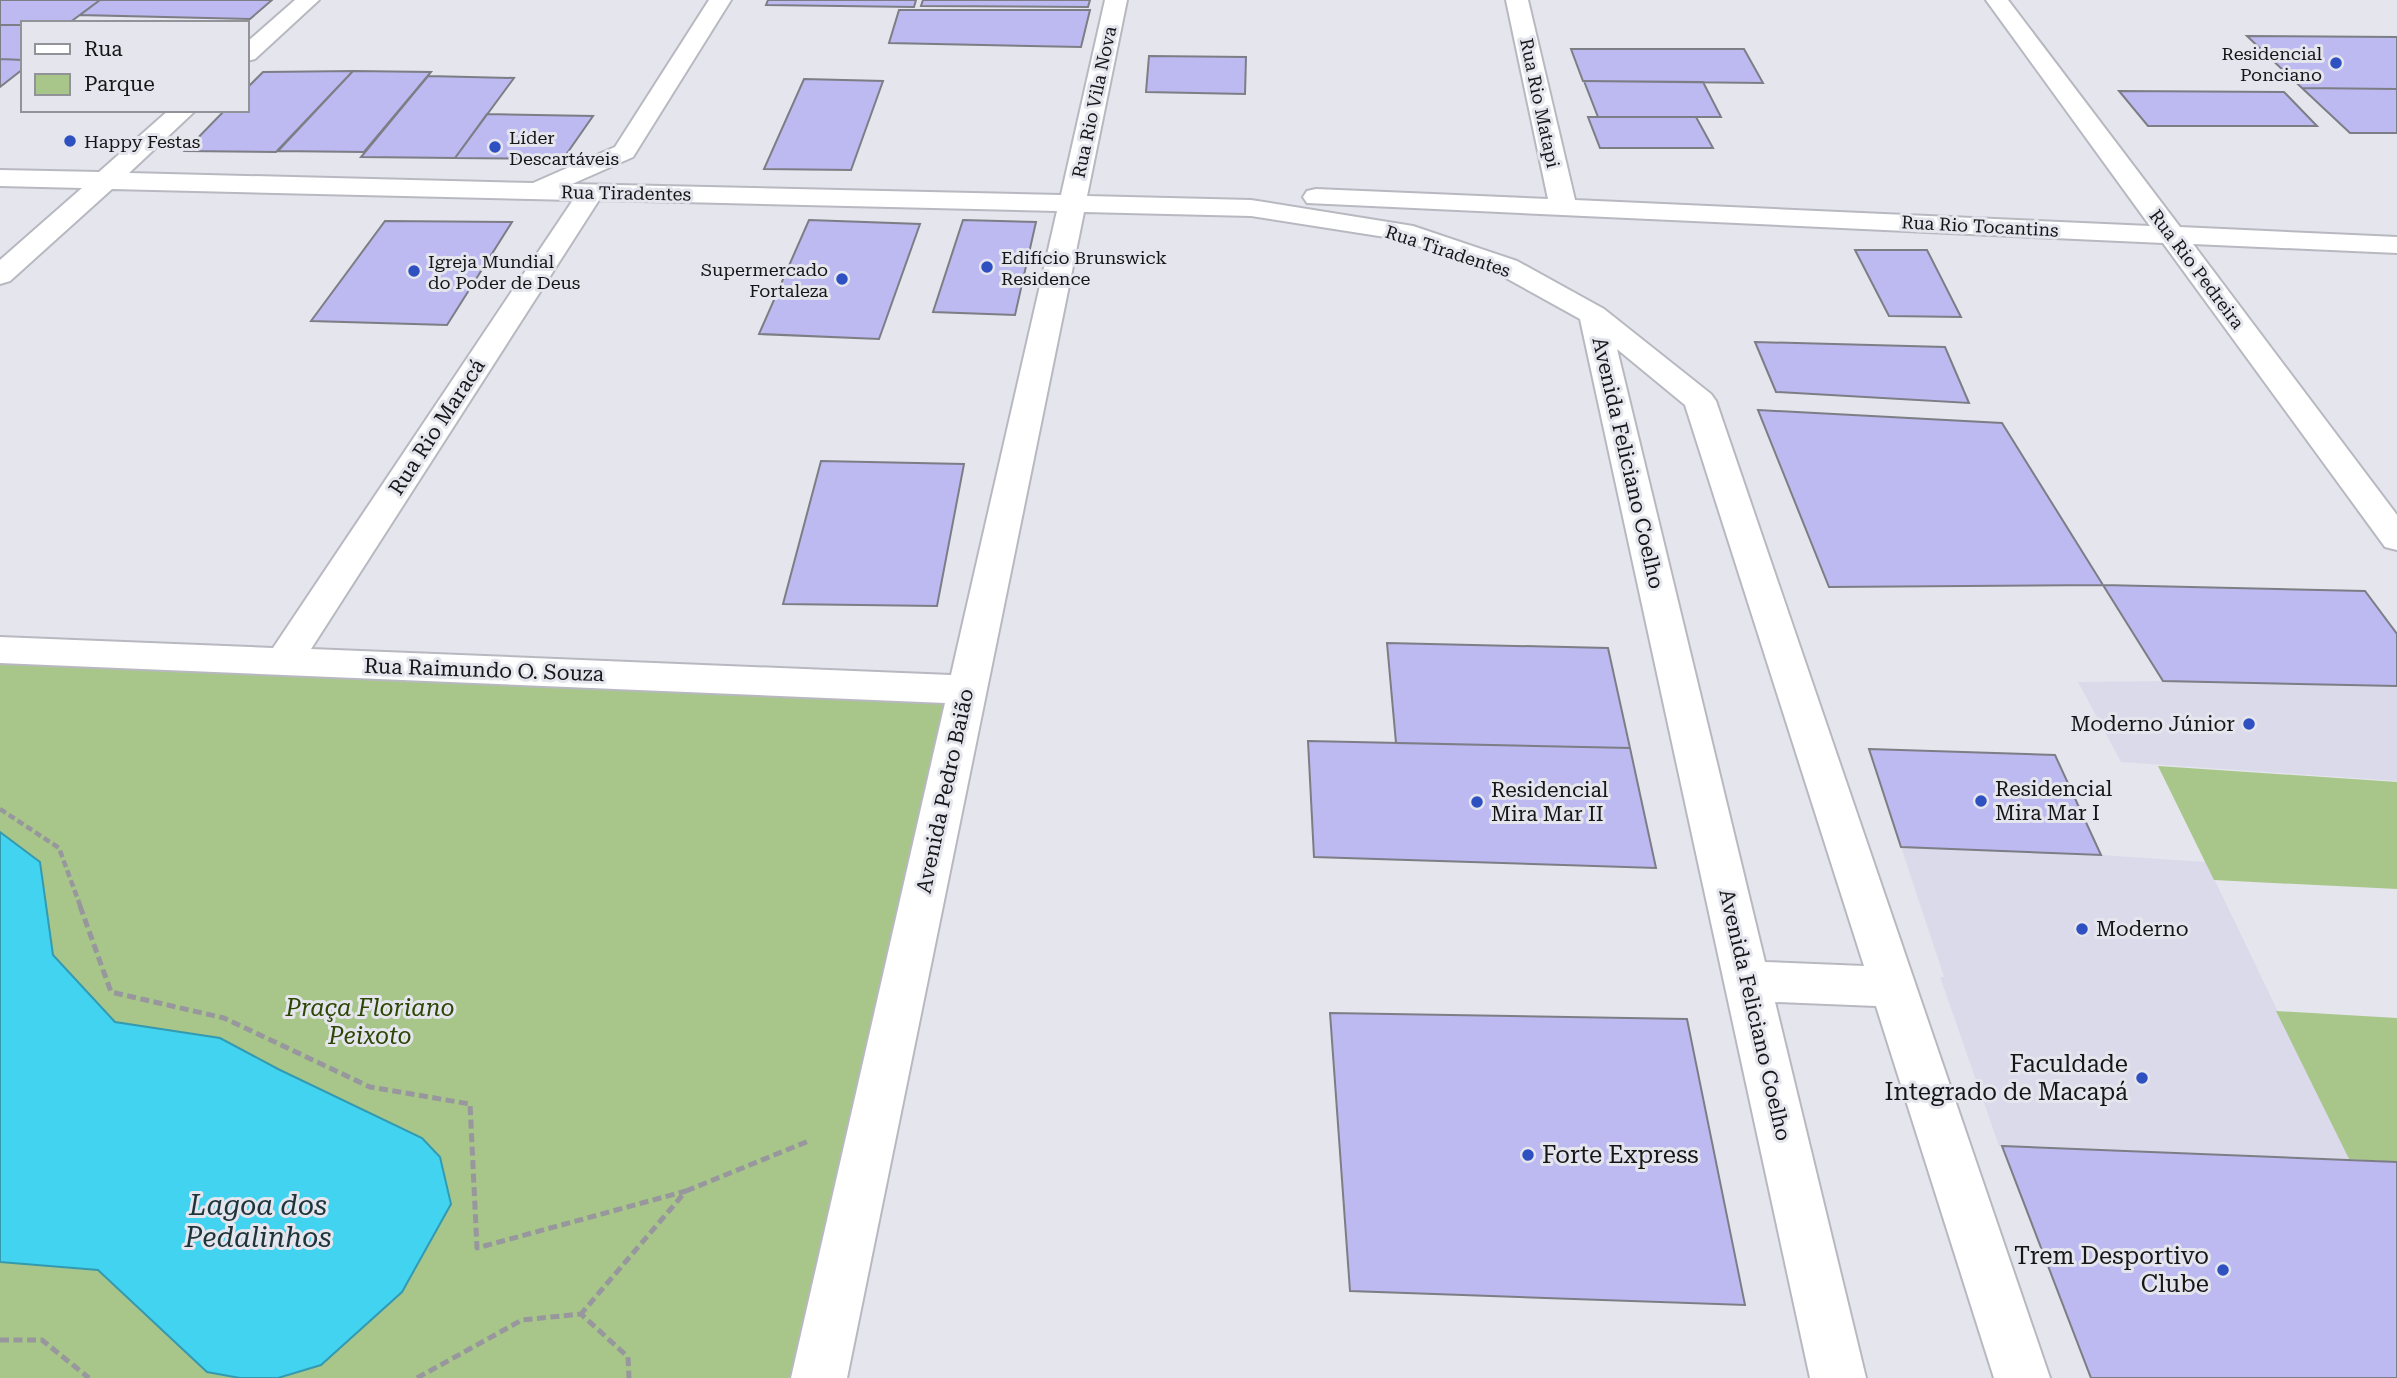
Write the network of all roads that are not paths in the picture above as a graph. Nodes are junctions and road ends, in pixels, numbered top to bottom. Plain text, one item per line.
1 (308, 0) edge
2 (720, 0) edge
3 (1116, 0) edge
4 (1517, 0) edge
5 (1997, 0) edge
6 (248, 53) edge
7 (182, 112) edge
8 (624, 152) junction
9 (0, 178) edge
10 (105, 180) junction
11 (532, 191) junction
12 (591, 192) junction
13 (684, 195) junction
14 (1072, 204) junction
15 (1563, 207) junction
16 (1251, 208) junction
17 (2172, 235) junction
18 (2397, 245) edge
19 (0, 275) edge
20 (1594, 315) junction
21 (2397, 539) edge
22 (0, 650) edge
23 (284, 661) junction
24 (967, 690) junction
25 (1747, 981) junction
26 (1893, 987) junction
27 (819, 1378) edge
28 (1838, 1378) edge
29 (2022, 1378) edge

1 - 6 street
2 - 8 street
3 - 14 street, Rua Rio Vila Nova
4 - 15 street, Rua Rio Matapi
5 - 17 street, Rua Rio Pedreira
7 - 10 street
8 - 11 street
8 - 13 street
9 - 10 street, Rua Tiradentes
10 - 11 street, Rua Tiradentes
10 - 19 street
11 - 12 street, Rua Tiradentes
12 - 13 street, Rua Tiradentes
12 - 23 street, Rua Rio Maracá
13 - 14 street, Rua Tiradentes
14 - 16 street, Rua Tiradentes
14 - 24 street, Avenida Pedro Baião
15 - 16 street, Rua Tiradentes
15 - 17 street, Rua Rio Tocantins
16 - 20 street, Rua Tiradentes
17 - 18 street, Rua Rio Tocantins
17 - 21 street, Rua Rio Pedreira
20 - 25 street, Avenida Feliciano Coelho
20 - 26 street, Avenida Feliciano Coelho
22 - 23 street, Rua Raimundo O. Souza
23 - 24 street, Rua Raimundo O. Souza
24 - 27 street, Avenida Pedro Baião
25 - 26 street
25 - 28 street, Avenida Feliciano Coelho
26 - 29 street, Avenida Feliciano Coelho

